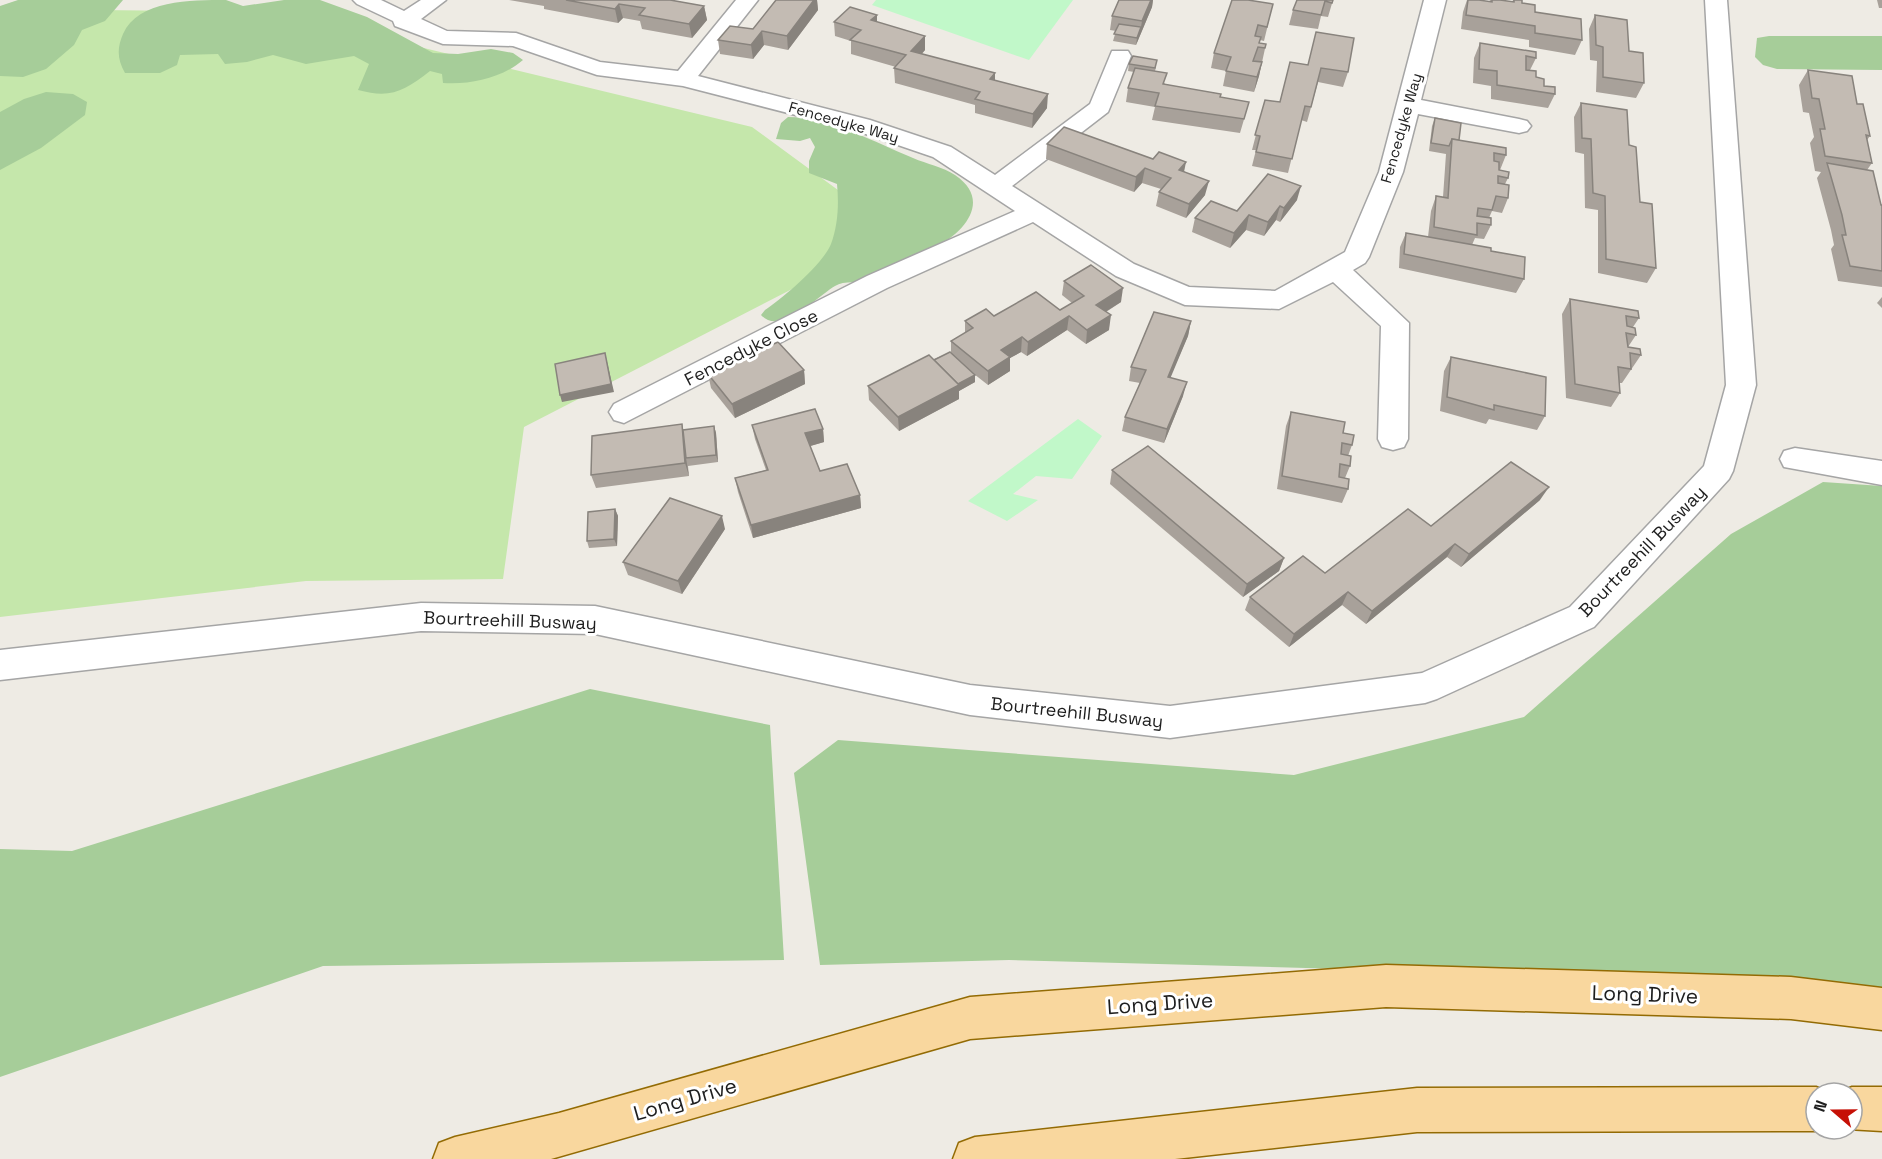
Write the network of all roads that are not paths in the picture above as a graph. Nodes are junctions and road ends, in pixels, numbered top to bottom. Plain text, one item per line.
1 (364, 0) edge
2 (435, 0) edge
3 (747, 0) edge
4 (1435, 0) edge
5 (1716, 0) edge
6 (403, 21) junction
7 (1120, 56) dead end
8 (684, 79) junction
9 (1408, 105) junction
10 (1519, 126) dead end
11 (995, 187) junction
12 (1034, 212) junction
13 (1335, 269) junction
14 (624, 412) dead end
15 (1393, 439) dead end
16 (1795, 459) dead end
17 (1882, 473) edge
18 (0, 665) edge
19 (1882, 1009) edge
20 (1804, 1109) edge
21 (1864, 1109) edge
22 (1882, 1109) edge
23 (455, 1159) edge
24 (975, 1159) edge

1 - 6 street
2 - 6 street
3 - 8 street
4 - 9 street, Fencedyke Way
5 - 18 street, Bourtreehill Busway
6 - 8 street, Fencedyke Way
7 - 11 street
8 - 11 street, Fencedyke Way
9 - 10 street
9 - 13 street, Fencedyke Way
11 - 12 street, Fencedyke Way
12 - 13 street, Fencedyke Way
12 - 14 street, Fencedyke Close
13 - 15 street
16 - 17 street
19 - 23 main road, Long Drive
20 - 24 main road
21 - 22 main road

